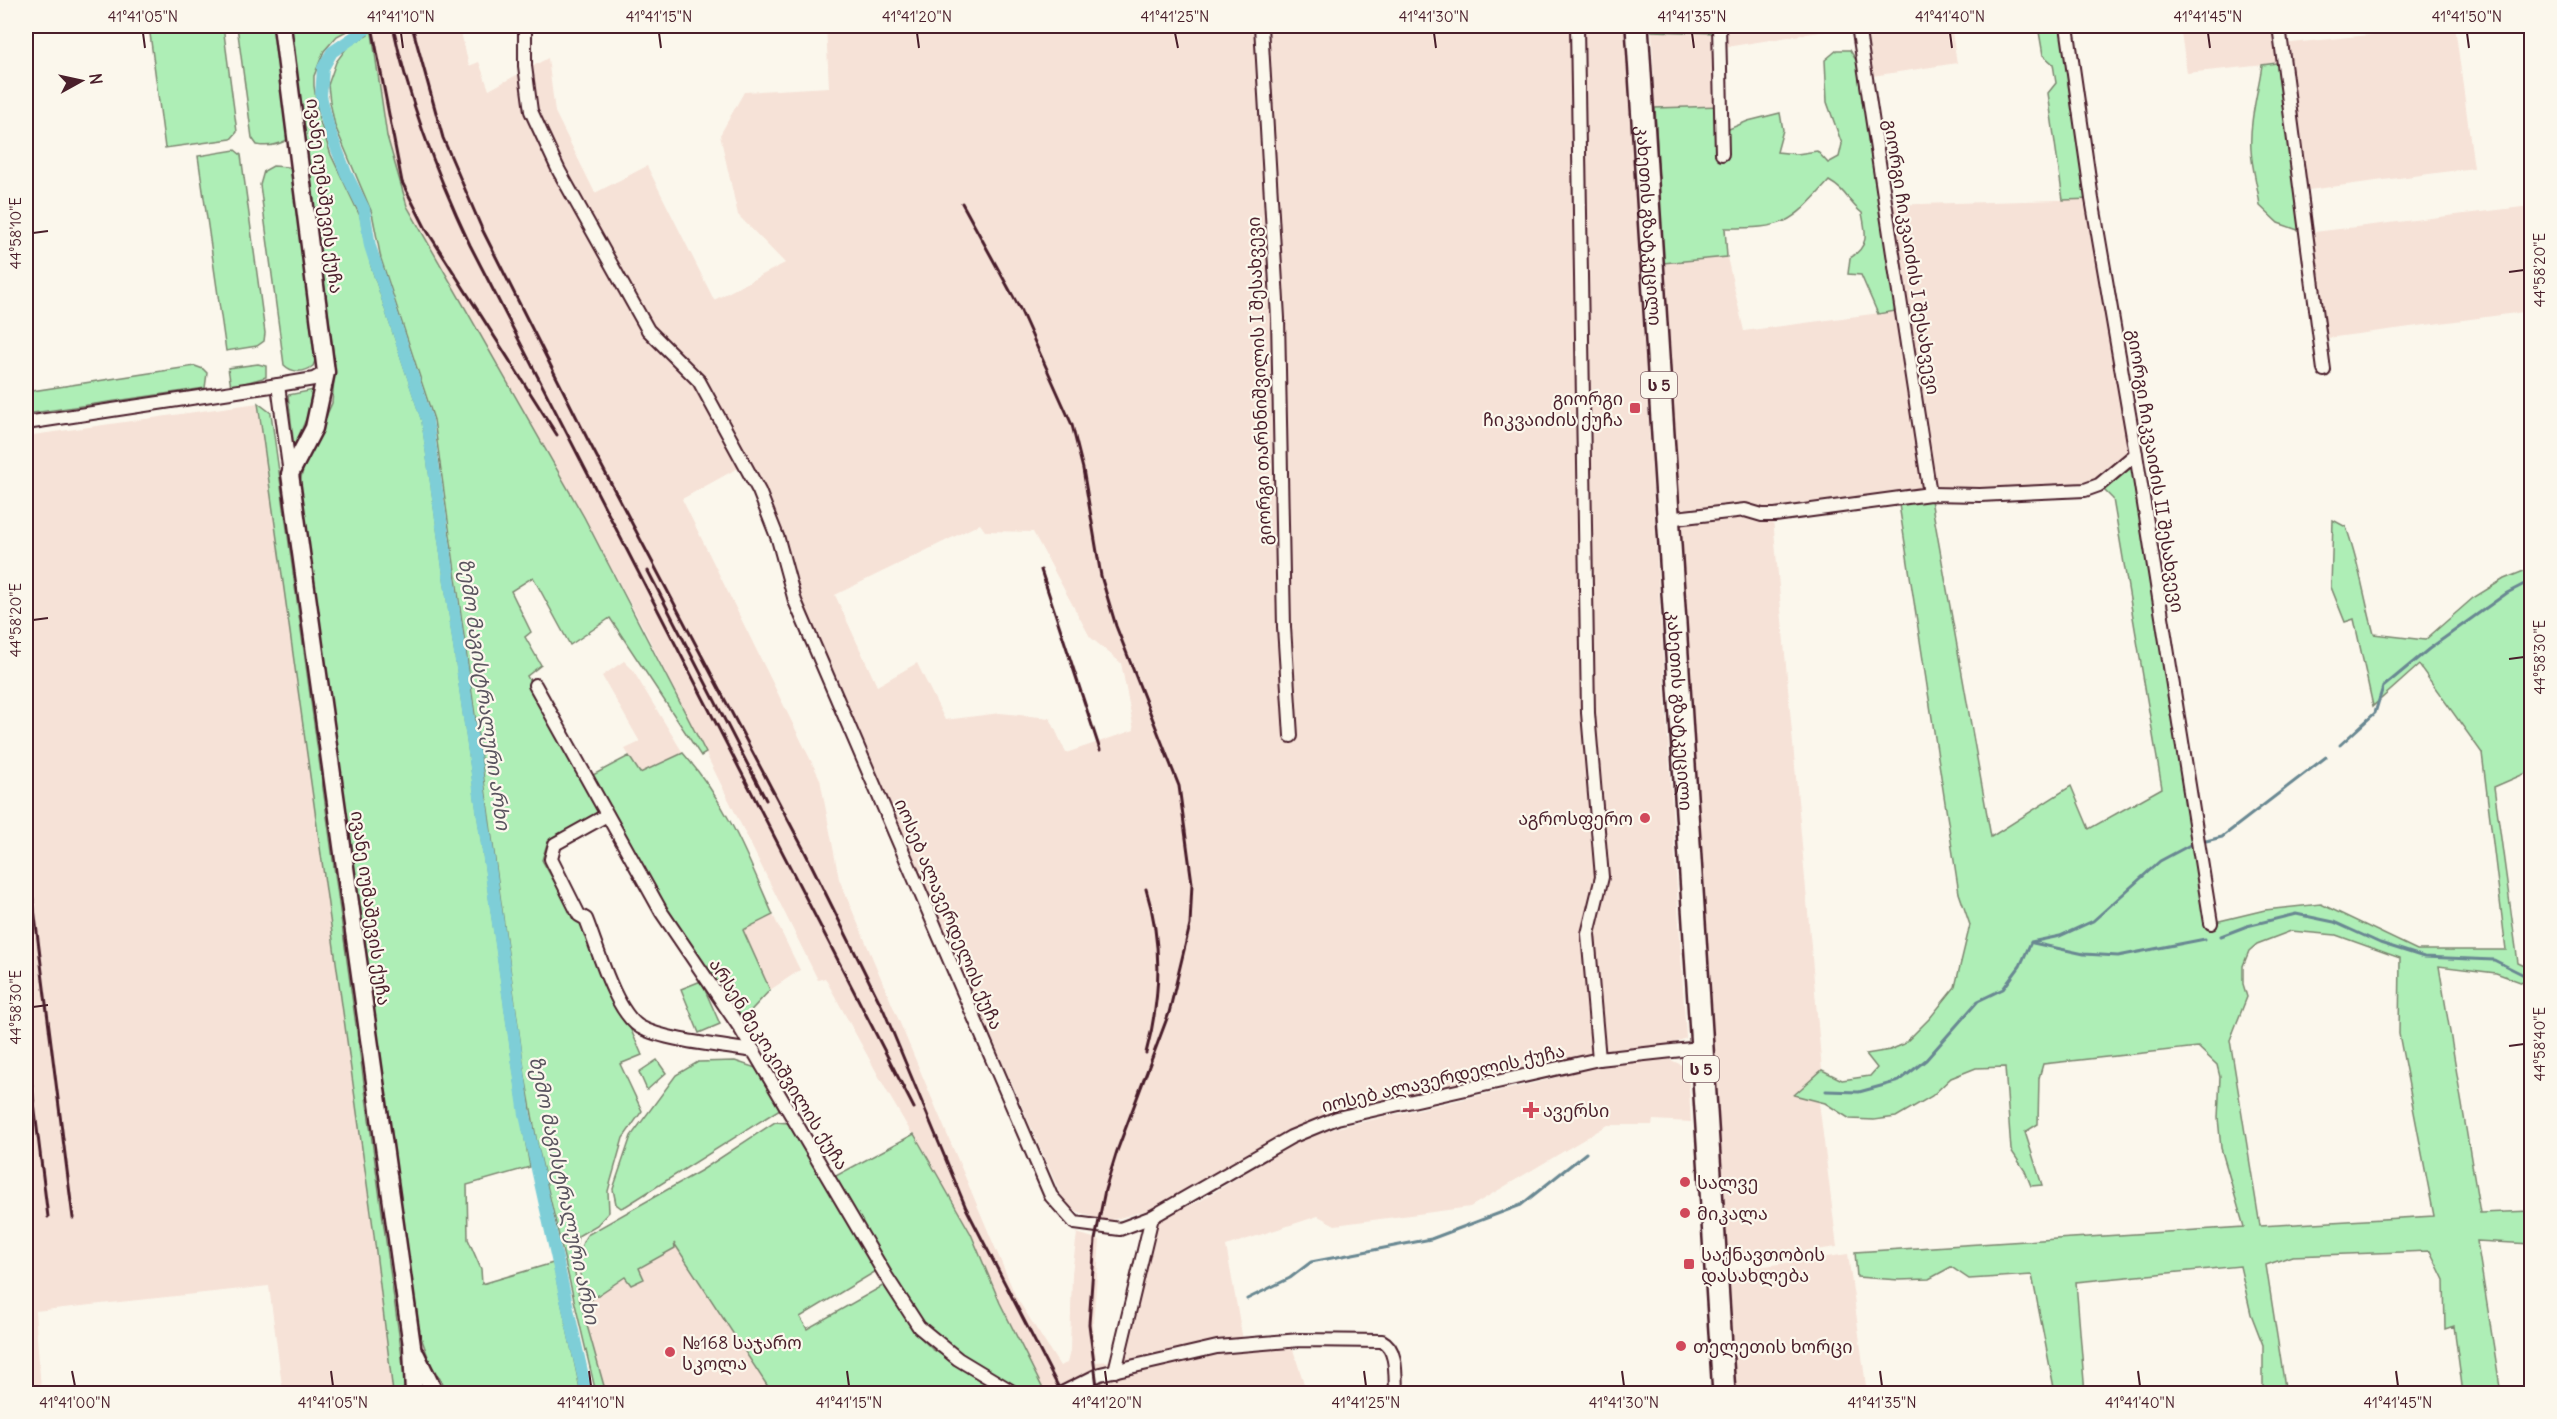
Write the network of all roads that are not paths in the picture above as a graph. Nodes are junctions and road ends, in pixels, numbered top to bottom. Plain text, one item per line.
1 (282, 26) edge
2 (525, 26) edge
3 (1261, 26) edge
4 (1577, 26) edge
5 (1637, 26) edge
6 (1719, 26) edge
7 (1858, 26) edge
8 (2067, 26) edge
9 (2279, 26) edge
10 (1722, 154) dead end
11 (2324, 370) dead end
12 (326, 372) junction
13 (278, 385) junction
14 (26, 423) edge
15 (2136, 454) junction
16 (290, 474) junction
17 (1930, 494) junction
18 (1667, 519) junction
19 (535, 685) dead end
20 (1291, 736) dead end
21 (607, 815) junction
22 (2211, 923) dead end
23 (1700, 1048) junction
24 (754, 1051) junction
25 (1599, 1059) junction
26 (1152, 1217) junction
27 (412, 1346) junction
28 (1115, 1371) junction
29 (414, 1394) edge
30 (435, 1394) edge
31 (1016, 1394) edge
32 (1060, 1394) edge
33 (1396, 1394) edge
34 (1724, 1394) edge

1 - 12 street, ივანე იუმაშევის ქუჩა
2 - 26 street, იოსებ ალავერდელის ქუჩა
3 - 20 street, გიორგი თარხნიშვილის I შესახვევი
4 - 25 street
5 - 18 highway, კახეთის გზატკეცილი / ს 5
6 - 10 street
7 - 17 street, გიორგი ჩიკვაიძის I შესახვევი
8 - 15 street, გიორგი ჩიკვაიძის II შესახვევი
9 - 11 street
12 - 13 street
12 - 16 street, ივანე იუმაშევის ქუჩა
13 - 14 street
13 - 16 street, ივანე იუმაშევის ქუჩა
15 - 17 street
15 - 22 street, გიორგი ჩიკვაიძის II შესახვევი
16 - 27 street, ივანე იუმაშევის ქუჩა
17 - 18 street
18 - 23 highway, კახეთის გზატკეცილი / ს 5
19 - 21 street, არსენ მეკოკიშვილის ქუჩა
21 - 24 street, არსენ მეკოკიშვილის ქუჩა
21 - 24 street
23 - 25 street, იოსებ ალავერდელის ქუჩა
23 - 34 highway, კახეთის გზატკეცილი / ს 5
24 - 31 street, არსენ მეკოკიშვილის ქუჩა
25 - 26 street, იოსებ ალავერდელის ქუჩა
26 - 28 street
27 - 29 street, ივანე იუმაშევის ქუჩა
27 - 30 street, ივანე იუმაშევის ქუჩა
28 - 32 street
28 - 33 street

